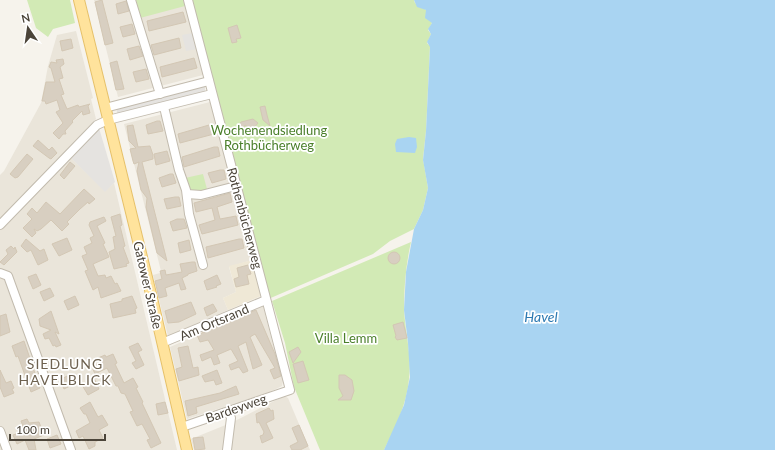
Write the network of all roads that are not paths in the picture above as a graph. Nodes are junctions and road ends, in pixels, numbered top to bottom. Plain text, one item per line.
1 (78, 0) edge
2 (131, 0) edge
3 (188, 0) edge
4 (209, 81) junction
5 (160, 94) junction
6 (212, 94) junction
7 (164, 107) junction
8 (105, 108) junction
9 (108, 120) junction
10 (236, 186) junction
11 (187, 194) junction
12 (0, 225) edge
13 (203, 265) dead end
14 (0, 273) edge
15 (266, 300) junction
16 (162, 343) junction
17 (290, 390) joint
18 (229, 411) junction
19 (182, 426) junction
20 (0, 431) edge
21 (7, 450) edge
22 (71, 450) edge
23 (187, 450) edge
24 (227, 450) edge

1 - 8 main road, Gatower Straße
2 - 5 street
3 - 4 street, Rothenbücherweg
4 - 5 street
4 - 6 street, Rothenbücherweg
5 - 8 street
6 - 7 street
6 - 10 street, Rothenbücherweg
7 - 9 street
7 - 11 street
8 - 9 main road, Gatower Straße
9 - 12 street
9 - 16 main road, Gatower Straße
10 - 11 street
10 - 15 street, Rothenbücherweg
11 - 13 street
14 - 22 street
15 - 16 street, Am Ortsrand
15 - 17 street, Rothenbücherweg
16 - 19 main road, Gatower Straße
17 - 18 street, Bardeyweg
18 - 19 street, Bardeyweg
18 - 24 street
19 - 23 main road, Gatower Straße
20 - 21 street

